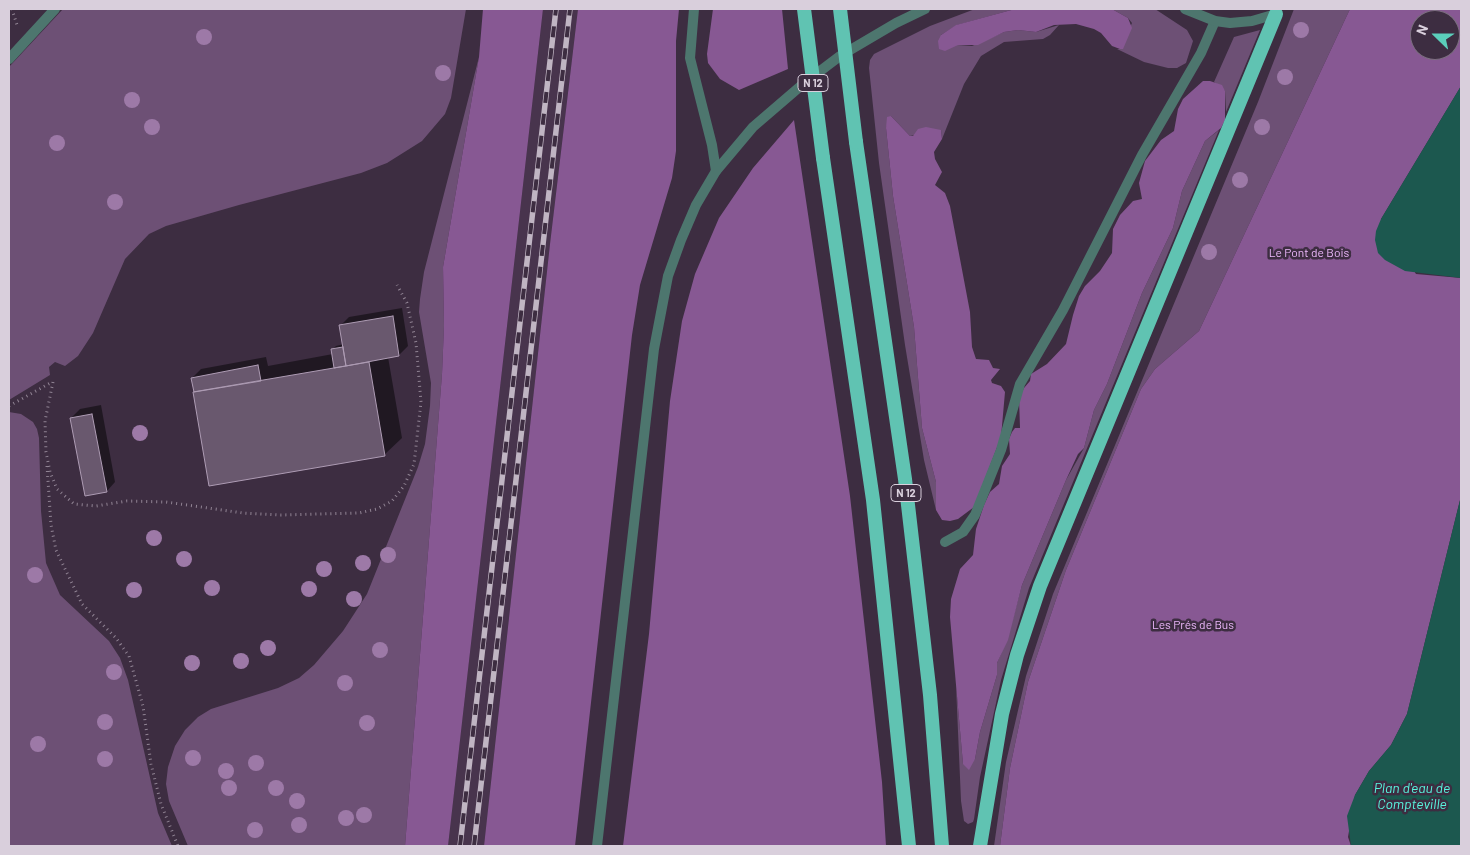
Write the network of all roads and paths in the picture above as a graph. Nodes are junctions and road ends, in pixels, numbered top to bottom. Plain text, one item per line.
1 (55, 9) edge
2 (694, 9) edge
3 (804, 9) edge
4 (840, 9) edge
5 (925, 9) edge
6 (1185, 9) edge
7 (1277, 11) edge
8 (1215, 21) junction
9 (9, 59) edge
10 (716, 171) junction
11 (397, 285) dead end
12 (9, 406) edge
13 (46, 452) junction
14 (945, 542) dead end
15 (178, 846) edge
16 (597, 846) edge
17 (909, 846) edge
18 (942, 846) edge
19 (980, 846) edge

1 - 9 street
2 - 10 street
3 - 17 highway, N 12, bridge
4 - 18 highway, N 12, bridge
5 - 10 street
6 - 8 street
7 - 8 street
7 - 19 highway
8 - 14 street
10 - 16 street
11 - 13 path
12 - 13 path
13 - 15 path

